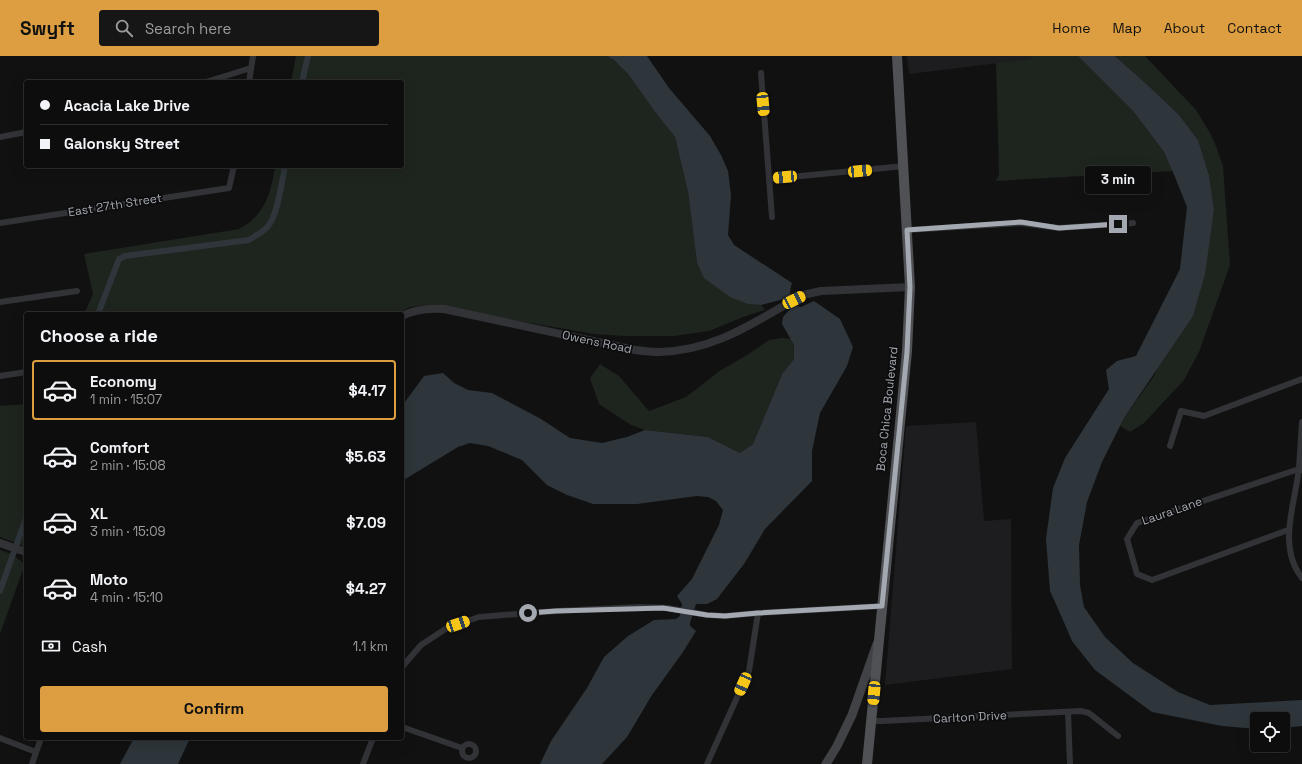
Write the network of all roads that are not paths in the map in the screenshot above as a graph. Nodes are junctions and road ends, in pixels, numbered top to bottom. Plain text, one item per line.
1 (253, 56) edge
2 (897, 56) edge
3 (251, 68) junction
4 (761, 73) dead end
5 (212, 80) edge
6 (249, 80) edge
7 (24, 132) edge
8 (0, 136) edge
9 (904, 166) junction
10 (234, 168) edge
11 (770, 179) junction
12 (772, 217) dead end
13 (0, 223) edge
14 (1133, 223) dead end
15 (907, 230) junction
16 (910, 287) junction
17 (77, 291) dead end
18 (794, 300) dead end
19 (0, 302) edge
20 (785, 305) dead end
21 (404, 315) edge
22 (24, 372) edge
23 (0, 376) edge
24 (1302, 378) edge
25 (1302, 422) edge
26 (1170, 446) dead end
27 (1300, 469) edge
28 (1288, 530) junction
29 (0, 543) edge
30 (24, 551) edge
31 (1302, 578) edge
32 (882, 606) junction
33 (758, 613) junction
34 (879, 639) junction
35 (404, 665) edge
36 (1068, 712) junction
37 (871, 721) junction
38 (404, 728) edge
39 (1118, 736) dead end
40 (0, 738) edge
41 (40, 740) edge
42 (372, 740) edge
43 (462, 748) junction
44 (36, 752) junction
45 (465, 756) junction
46 (32, 764) edge
47 (363, 764) edge
48 (464, 764) edge
49 (707, 764) edge
50 (826, 764) edge
51 (867, 764) edge
52 (1070, 764) edge

1 - 3 street
2 - 9 main road, Boca Chica Boulevard
3 - 5 street
3 - 6 street
4 - 11 street
7 - 8 street
9 - 11 street
9 - 15 main road, Boca Chica Boulevard
10 - 13 street, East 27th Street
11 - 12 street
14 - 15 street
15 - 16 main road, Boca Chica Boulevard
16 - 18 street
16 - 32 main road, Boca Chica Boulevard
17 - 19 street
20 - 21 street, Owens Road
22 - 23 street
24 - 26 street
25 - 27 street
27 - 28 street
27 - 28 street, Laura Lane
28 - 31 street
29 - 30 street
32 - 33 street
32 - 34 main road, Boca Chica Boulevard
33 - 35 street
33 - 49 street
34 - 37 main road, Boca Chica Boulevard
34 - 50 main road
36 - 37 street, Carlton Drive
36 - 39 street, Carlton Drive
36 - 52 street
37 - 51 main road, Boca Chica Boulevard
38 - 43 street
40 - 44 street
41 - 44 street
42 - 47 street
43 - 45 street
43 - 45 street
44 - 46 street
45 - 48 street

